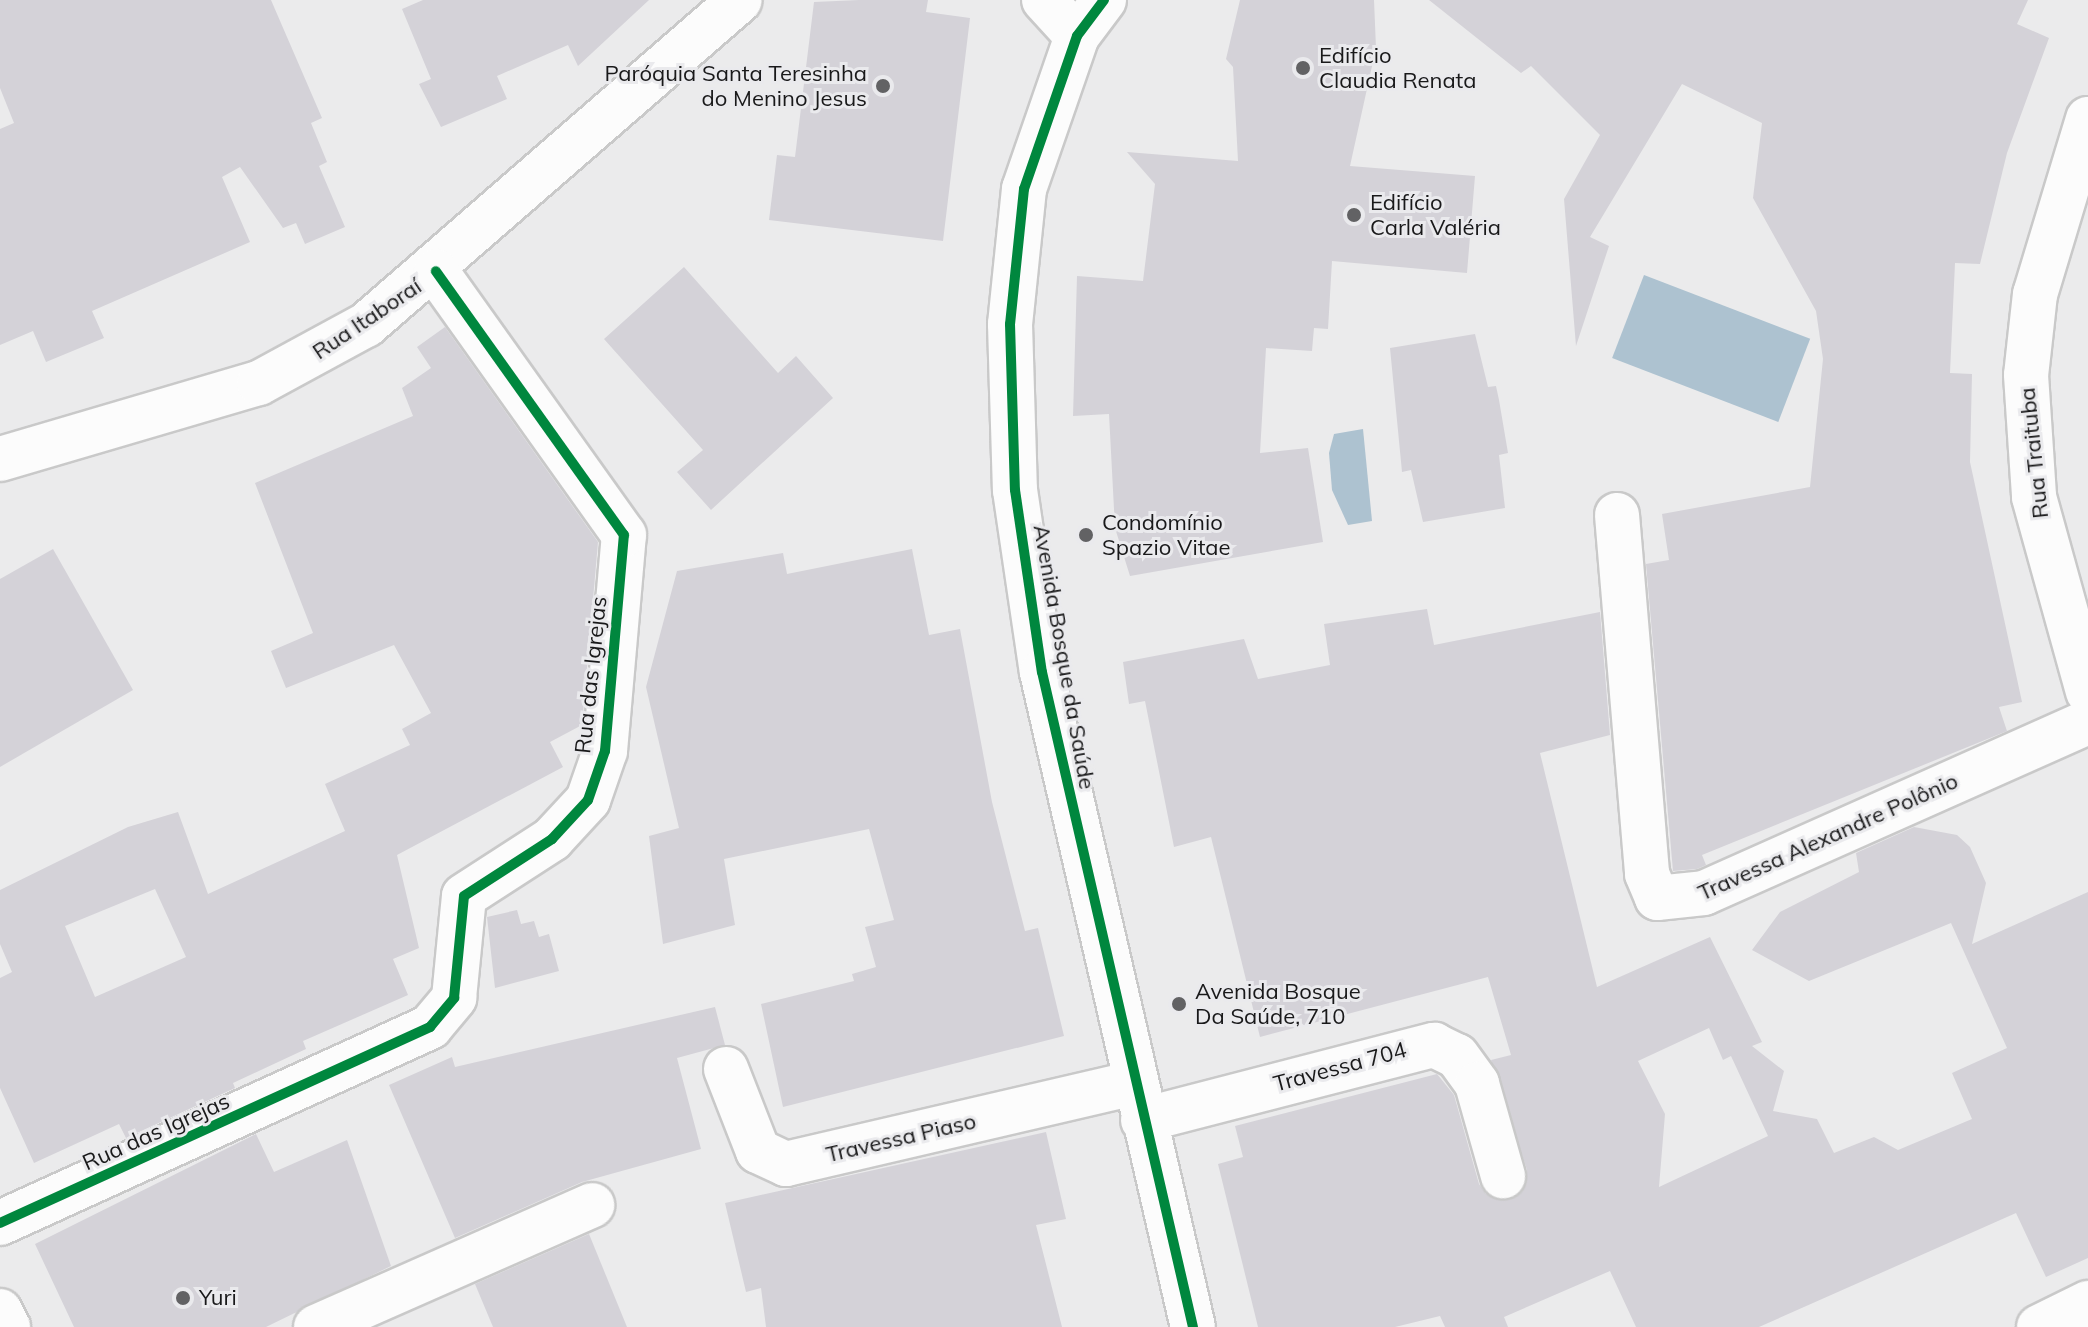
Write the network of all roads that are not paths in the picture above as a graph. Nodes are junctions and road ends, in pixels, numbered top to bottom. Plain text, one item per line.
1 (740, 0) edge
2 (1044, 0) edge
3 (1104, 0) edge
4 (1077, 36) junction
5 (2088, 119) edge
6 (436, 271) junction
7 (0, 459) edge
8 (1617, 515) dead end
9 (2088, 692) edge
10 (2088, 722) edge
11 (726, 1069) dead end
12 (1138, 1102) junction
13 (1503, 1176) dead end
14 (592, 1205) dead end
15 (0, 1223) edge
16 (2088, 1303) edge
17 (0, 1311) edge
18 (8, 1327) edge
19 (316, 1327) edge
20 (1193, 1327) edge
21 (2039, 1327) edge

1 - 6 street, Rua Itaboraí
2 - 4 street
3 - 4 street, Avenida Bosque da Saúde
4 - 12 street, Avenida Bosque da Saúde
5 - 9 street, Rua Traituba
6 - 7 street, Rua Itaboraí
6 - 15 street, Rua das Igrejas
8 - 10 street, Travessa Alexandre Polônio
11 - 12 street, Travessa Piaso
12 - 13 street, Travessa 704
12 - 20 street, Avenida Bosque da Saúde
14 - 19 street
16 - 21 street
17 - 18 street

